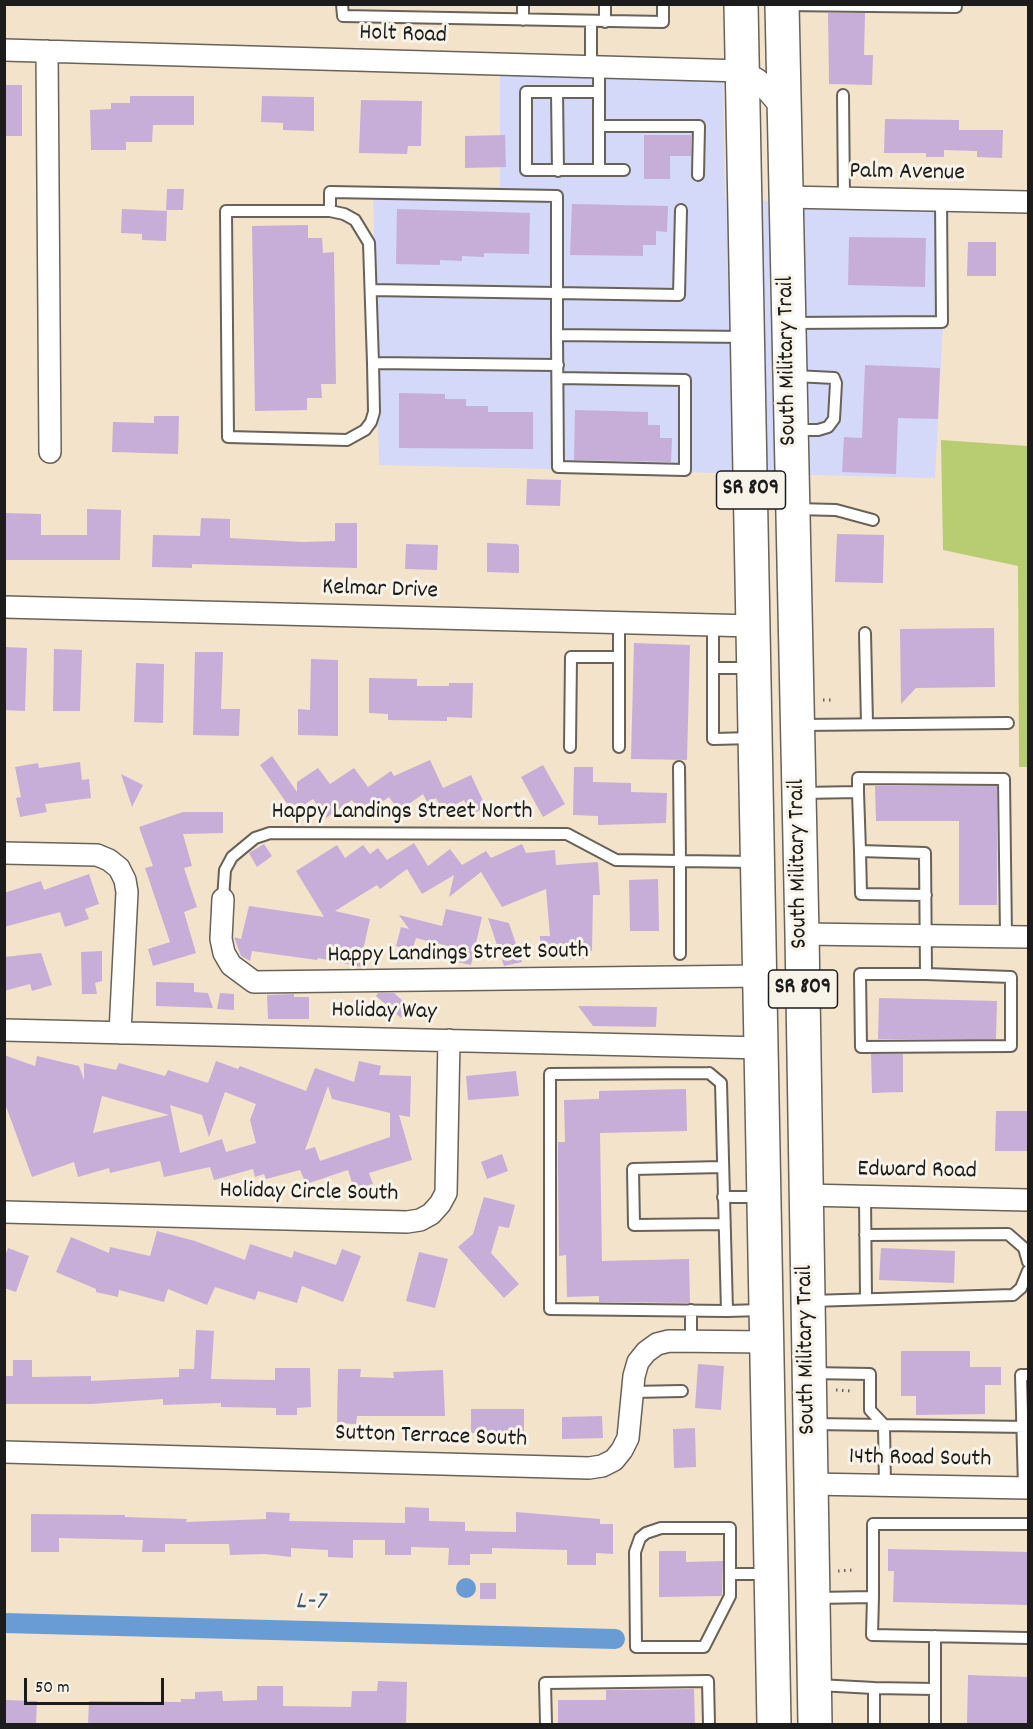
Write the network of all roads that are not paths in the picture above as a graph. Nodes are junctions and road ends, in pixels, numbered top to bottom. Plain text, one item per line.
1 (342, 4) edge
2 (412, 4) edge
3 (523, 4) edge
4 (605, 4) edge
5 (663, 4) edge
6 (741, 4) edge
7 (956, 7) dead end
8 (776, 11) edge
9 (411, 18) junction
10 (523, 20) junction
11 (591, 22) junction
12 (605, 22) junction
13 (4, 50) edge
14 (47, 51) junction
15 (595, 66) junction
16 (742, 71) junction
17 (557, 92) junction
18 (599, 92) junction
19 (843, 94) dead end
20 (784, 110) junction
21 (599, 126) junction
22 (599, 170) junction
23 (624, 170) dead end
24 (558, 171) junction
25 (698, 175) dead end
26 (786, 197) junction
27 (844, 198) junction
28 (941, 200) junction
29 (1029, 202) edge
30 (681, 210) dead end
31 (330, 211) junction
32 (371, 290) junction
33 (557, 292) junction
34 (788, 323) junction
35 (557, 335) junction
36 (748, 337) junction
37 (373, 363) junction
38 (558, 365) junction
39 (789, 376) junction
40 (558, 378) junction
41 (790, 430) junction
42 (50, 452) dead end
43 (792, 508) junction
44 (873, 520) dead end
45 (794, 595) junction
46 (4, 607) edge
47 (618, 623) junction
48 (713, 625) junction
49 (753, 626) junction
50 (865, 633) dead end
51 (618, 657) junction
52 (713, 668) junction
53 (754, 668) junction
54 (1008, 723) dead end
55 (797, 724) junction
56 (867, 724) junction
57 (756, 738) junction
58 (570, 747) dead end
59 (619, 747) dead end
60 (679, 767) dead end
61 (858, 792) junction
62 (799, 793) junction
63 (860, 851) junction
64 (4, 852) edge
65 (680, 861) junction
66 (758, 862) junction
67 (801, 881) junction
68 (926, 895) junction
69 (223, 898) joint
70 (802, 934) junction
71 (927, 936) junction
72 (1006, 936) junction
73 (1029, 937) edge
74 (680, 954) dead end
75 (926, 974) junction
76 (761, 976) junction
77 (4, 1030) edge
78 (120, 1032) junction
79 (449, 1040) junction
80 (762, 1058) junction
81 (722, 1167) junction
82 (804, 1195) junction
83 (723, 1197) junction
84 (765, 1197) junction
85 (865, 1197) junction
86 (1029, 1200) edge
87 (4, 1212) edge
88 (724, 1224) junction
89 (865, 1235) junction
90 (1029, 1262) edge
91 (1029, 1270) edge
92 (867, 1299) junction
93 (807, 1301) junction
94 (766, 1309) junction
95 (691, 1310) junction
96 (727, 1311) junction
97 (691, 1341) junction
98 (767, 1342) junction
99 (1029, 1375) edge
100 (819, 1382) junction
101 (682, 1391) dead end
102 (633, 1392) junction
103 (809, 1424) junction
104 (884, 1425) junction
105 (1026, 1427) edge
106 (4, 1452) edge
107 (770, 1476) junction
108 (810, 1484) junction
109 (885, 1486) junction
110 (1026, 1488) edge
111 (1029, 1524) edge
112 (731, 1574) junction
113 (772, 1575) junction
114 (873, 1597) junction
115 (813, 1598) junction
116 (935, 1636) junction
117 (1029, 1638) edge
118 (814, 1685) junction
119 (874, 1688) junction
120 (935, 1689) junction
121 (546, 1725) edge
122 (709, 1725) edge
123 (774, 1725) edge
124 (815, 1725) edge
125 (874, 1725) edge
126 (935, 1725) edge

1 - 9 lane
2 - 9 lane
3 - 10 lane
4 - 12 lane
5 - 12 lane
6 - 16 main road, South Military Trail / SR 809
7 - 8 lane
8 - 20 main road, South Military Trail / SR 809
9 - 10 lane
10 - 11 lane
11 - 12 lane
11 - 15 lane
13 - 14 street, Holt Road
14 - 15 street, Holt Road
14 - 42 street
15 - 16 street, Holt Road
15 - 18 lane
16 - 20 street
16 - 36 main road, South Military Trail / SR 809
17 - 18 lane
17 - 24 lane
17 - 24 lane
18 - 21 lane
19 - 27 lane
20 - 26 main road, South Military Trail / SR 809
21 - 22 lane
21 - 25 lane
22 - 23 lane
22 - 24 lane
26 - 27 street, Palm Avenue
26 - 34 main road, South Military Trail / SR 809
27 - 28 street, Palm Avenue
28 - 29 street, Palm Avenue
28 - 34 lane
30 - 33 lane
31 - 32 lane
31 - 33 lane
31 - 37 lane
32 - 33 lane
32 - 37 lane
33 - 35 lane
34 - 39 main road, South Military Trail / SR 809
35 - 36 lane
35 - 38 lane
36 - 45 main road
36 - 49 main road, South Military Trail / SR 809
37 - 38 lane
38 - 40 lane
39 - 41 main road, South Military Trail / SR 809
39 - 41 lane
40 - 40 lane
41 - 43 main road, South Military Trail / SR 809
43 - 44 lane
43 - 45 main road, South Military Trail / SR 809
45 - 55 main road, South Military Trail / SR 809
46 - 47 street, Kelmar Drive
47 - 48 street, Kelmar Drive
47 - 51 lane
48 - 49 street, Kelmar Drive
48 - 52 lane
49 - 53 main road, South Military Trail / SR 809
49 - 67 main road
50 - 56 lane
51 - 58 lane
51 - 59 lane
52 - 53 lane
52 - 57 lane
53 - 57 main road, South Military Trail / SR 809
54 - 56 lane
55 - 56 lane
55 - 62 main road, South Military Trail / SR 809
57 - 66 main road, South Military Trail / SR 809
60 - 65 lane
61 - 62 lane
61 - 63 lane
61 - 72 lane
62 - 67 main road, South Military Trail / SR 809
63 - 68 lane
63 - 68 lane
64 - 78 street
65 - 66 lane
65 - 69 lane, Happy Landings Street North
65 - 74 lane
66 - 76 main road, South Military Trail / SR 809
67 - 70 main road, South Military Trail / SR 809
68 - 71 lane
69 - 76 street, Happy Landings Street South
70 - 71 street
70 - 82 main road, South Military Trail / SR 809
71 - 72 street
71 - 75 lane
72 - 73 street
75 - 75 lane
76 - 80 main road, South Military Trail / SR 809
77 - 78 street, Holiday Way
78 - 79 street, Holiday Way
79 - 80 street, Holiday Way
79 - 87 street, Holiday Circle South
80 - 82 main road
80 - 84 main road, South Military Trail / SR 809
81 - 83 lane
81 - 88 lane
81 - 95 lane
82 - 85 street, Edward Road
82 - 93 main road, South Military Trail / SR 809
83 - 84 lane
83 - 88 lane
84 - 94 main road, South Military Trail / SR 809
84 - 100 main road
85 - 86 street, Edward Road
85 - 89 lane
88 - 96 lane
89 - 90 lane
89 - 92 lane
91 - 92 lane
92 - 93 lane
93 - 100 main road, South Military Trail / SR 809
94 - 96 lane
94 - 98 main road, South Military Trail / SR 809
95 - 96 lane
95 - 97 lane
97 - 98 street, Sutton Terrace South
97 - 102 street, Sutton Terrace South
98 - 107 main road, South Military Trail / SR 809
99 - 105 lane
100 - 103 main road, South Military Trail / SR 809
100 - 104 lane
101 - 102 lane
102 - 106 street, Sutton Terrace South
103 - 104 lane
103 - 108 main road, South Military Trail / SR 809
104 - 105 lane
104 - 109 lane
105 - 110 lane
107 - 113 main road, South Military Trail / SR 809
107 - 118 main road
108 - 109 street, 14th Road South
108 - 115 main road, South Military Trail / SR 809
109 - 110 street, 14th Road South
111 - 114 lane
112 - 112 lane
112 - 113 lane
113 - 123 main road, South Military Trail / SR 809
114 - 115 lane
114 - 116 lane
115 - 118 main road, South Military Trail / SR 809
116 - 117 lane
116 - 120 lane
118 - 119 lane
118 - 124 main road, South Military Trail / SR 809
119 - 120 lane
119 - 125 lane
120 - 126 lane
121 - 122 lane

